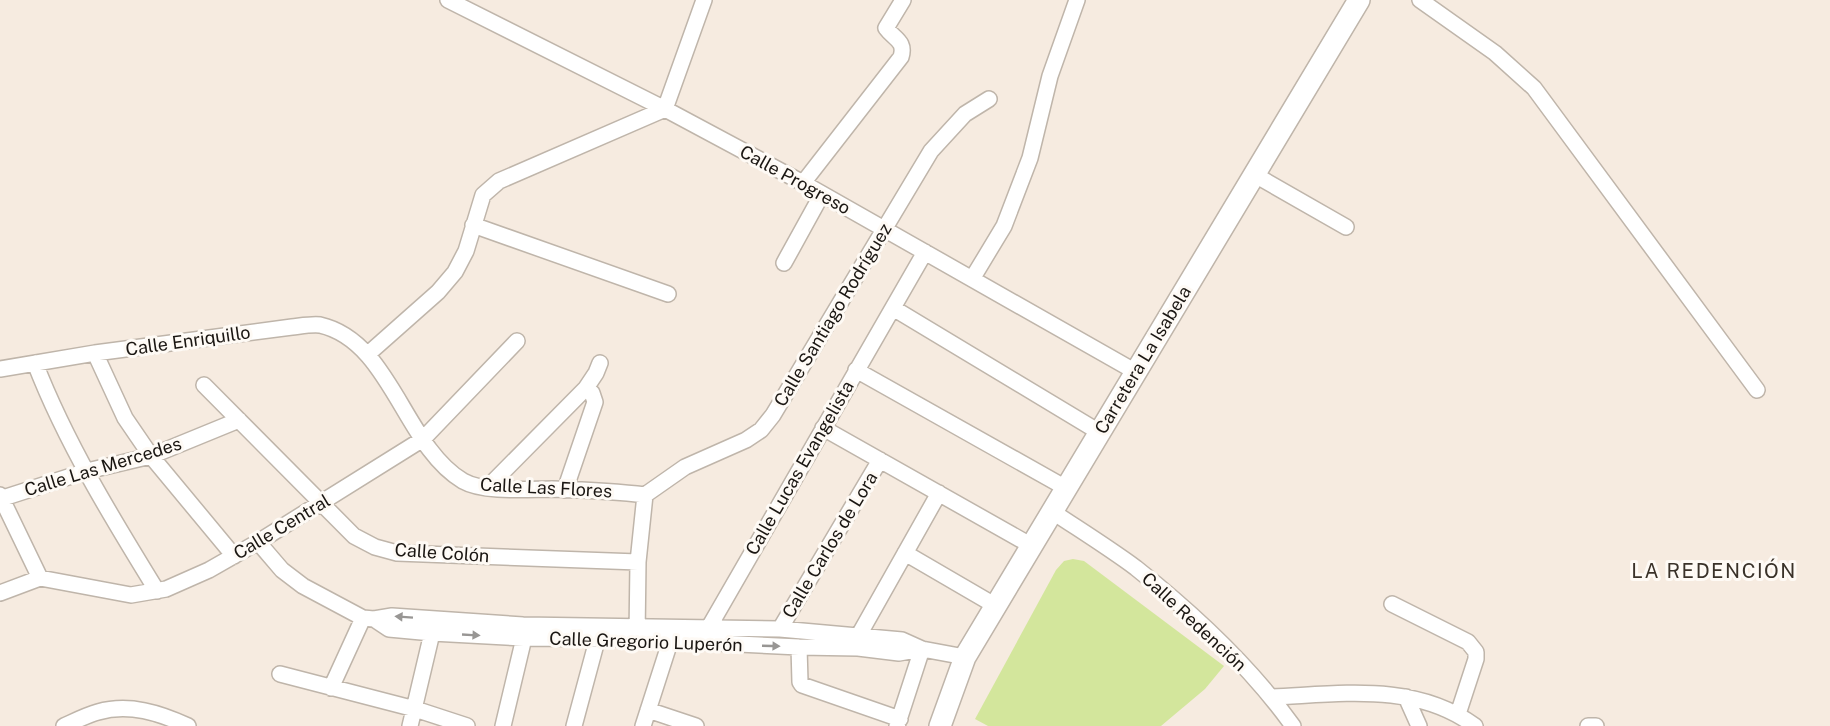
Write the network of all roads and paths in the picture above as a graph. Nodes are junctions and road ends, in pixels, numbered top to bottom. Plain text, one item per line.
1 (448, 0) edge
2 (705, 0) edge
3 (903, 0) edge
4 (1077, 0) edge
5 (1359, 0) edge
6 (1420, 0) edge
7 (989, 99) dead end
8 (665, 109) junction
9 (1255, 175) junction
10 (803, 183) junction
11 (822, 194) junction
12 (473, 225) junction
13 (1346, 227) dead end
14 (884, 229) junction
15 (925, 252) junction
16 (784, 262) dead end
17 (972, 279) junction
18 (668, 294) dead end
19 (893, 308) junction
20 (517, 341) dead end
21 (95, 353) junction
22 (368, 354) junction
23 (34, 363) junction
24 (600, 363) dead end
25 (0, 369) edge
26 (856, 370) junction
27 (1136, 372) junction
28 (204, 385) dead end
29 (586, 388) junction
30 (1757, 390) dead end
31 (239, 420) junction
32 (823, 428) junction
33 (1099, 432) junction
34 (423, 440) junction
35 (151, 456) junction
36 (880, 460) junction
37 (87, 471) junction
38 (487, 488) junction
39 (1066, 488) junction
40 (565, 490) junction
41 (939, 493) junction
42 (645, 495) junction
43 (1, 498) edge
44 (321, 503) junction
45 (1053, 512) junction
46 (258, 542) junction
47 (1032, 546) junction
48 (905, 553) junction
49 (234, 556) junction
50 (638, 562) junction
51 (40, 578) junction
52 (157, 591) junction
53 (0, 592) edge
54 (1392, 604) dead end
55 (996, 606) junction
56 (368, 619) junction
57 (708, 629) junction
58 (780, 630) junction
59 (523, 632) junction
60 (432, 633) junction
61 (637, 633) junction
62 (599, 634) junction
63 (859, 635) junction
64 (670, 642) junction
65 (798, 647) junction
66 (921, 649) junction
67 (964, 657) junction
68 (280, 674) dead end
69 (331, 688) junction
70 (1272, 697) junction
71 (1406, 697) junction
72 (415, 709) junction
73 (648, 710) junction
74 (1458, 714) junction
75 (899, 722) edge
76 (64, 726) edge
77 (188, 726) edge
78 (410, 726) edge
79 (467, 726) edge
80 (503, 726) edge
81 (574, 726) edge
82 (643, 726) edge
83 (696, 726) edge
84 (940, 726) edge
85 (1293, 726) edge
86 (1419, 726) edge
87 (1475, 726) edge
88 (1588, 726) edge
89 (1596, 726) edge

1 - 8 street, Calle Progreso
2 - 8 street
3 - 10 street
4 - 17 street
5 - 9 main road, Carretera La Isabela
6 - 30 street
7 - 14 street, Calle Santiago Rodríguez
8 - 10 street, Calle Progreso
8 - 12 street
9 - 13 street
9 - 27 main road, Carretera La Isabela
10 - 11 street, Calle Progreso
11 - 14 street, Calle Progreso
11 - 16 street
12 - 18 street
12 - 22 street
14 - 15 street, Calle Progreso
14 - 42 street, Calle Santiago Rodríguez
15 - 17 street, Calle Progreso
15 - 19 street, Calle Lucas Evangelista
17 - 27 street, Calle Progreso
19 - 26 street, Calle Lucas Evangelista
19 - 33 street
20 - 34 street, Calle Central
21 - 22 street, Calle Enriquillo
21 - 23 street, Calle Enriquillo
21 - 35 street
22 - 34 street, Calle Las Flores
23 - 25 street, Calle Enriquillo
23 - 37 street
24 - 29 street
26 - 32 street, Calle Lucas Evangelista
26 - 39 street
27 - 33 main road, Carretera La Isabela
28 - 31 street, Calle Colón
29 - 38 street
29 - 40 street
31 - 35 street, Calle Las Mercedes
31 - 44 street, Calle Colón
32 - 36 street
32 - 57 street, Calle Lucas Evangelista
33 - 39 main road, Carretera La Isabela
34 - 38 street, Calle Las Flores
34 - 44 street, Calle Central
35 - 37 street, Calle Las Mercedes
35 - 49 street
36 - 41 street
36 - 58 street, Calle Carlos de Lora
37 - 43 street, Calle Las Mercedes
37 - 52 street
38 - 40 street, Calle Las Flores
39 - 45 main road, Carretera La Isabela
40 - 42 street, Calle Las Flores
41 - 47 street
41 - 48 street
42 - 50 street
43 - 51 street
44 - 46 street, Calle Central
44 - 50 street, Calle Colón
45 - 47 main road, Carretera La Isabela
45 - 70 street, Calle Redención
46 - 49 street, Calle Central
46 - 56 street, Calle Gregorio Luperón
47 - 55 main road, Carretera La Isabela
48 - 55 street
48 - 63 street
49 - 52 street, Calle Central
50 - 61 street
51 - 52 street, Calle Central
51 - 53 street, Calle Central
54 - 74 street
55 - 67 main road, Carretera La Isabela
59 -> 56 street, Calle Gregorio Luperón
56 - 60 street, Calle Gregorio Luperón
56 - 69 street
57 - 58 street, Calle Gregorio Luperón
57 - 61 street, Calle Gregorio Luperón
58 - 63 street, Calle Gregorio Luperón
60 -> 59 street, Calle Gregorio Luperón
59 - 62 street, Calle Gregorio Luperón
59 - 80 street
60 - 72 street
61 - 62 street, Calle Gregorio Luperón
61 - 64 street, Calle Gregorio Luperón
62 - 81 street
63 - 66 street, Calle Gregorio Luperón
64 -> 65 street, Calle Gregorio Luperón
64 - 73 street
65 - 66 street, Calle Gregorio Luperón
65 - 75 street
66 - 67 street, Calle Gregorio Luperón
66 - 75 street
67 - 84 main road, Carretera La Isabela
68 - 69 street
69 - 72 street
70 - 71 street
70 - 85 street, Calle Redención
71 - 74 street
71 - 86 street
72 - 78 street
72 - 79 street
73 - 82 street
73 - 83 street
74 - 87 street
76 - 77 street
88 - 89 street

